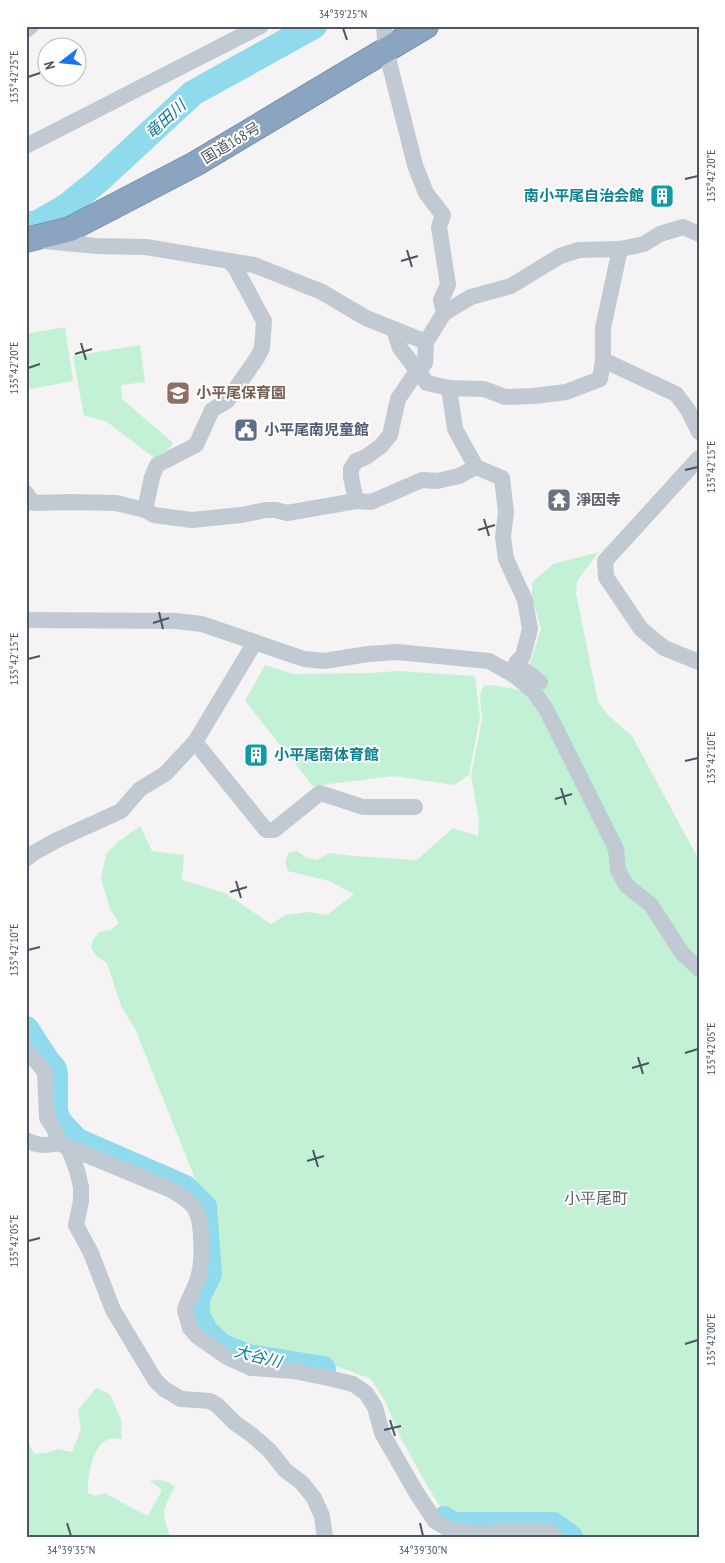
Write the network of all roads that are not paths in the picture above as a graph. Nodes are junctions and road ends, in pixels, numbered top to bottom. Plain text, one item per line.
1 (31, 26) edge
2 (261, 26) edge
3 (426, 26) edge
4 (26, 30) edge
5 (384, 35) edge
6 (26, 146) edge
7 (699, 234) edge
8 (27, 240) edge
9 (620, 249) junction
10 (230, 261) junction
11 (444, 313) junction
12 (394, 329) junction
13 (426, 342) junction
14 (603, 360) junction
15 (417, 371) junction
16 (449, 388) junction
17 (699, 429) edge
18 (699, 458) edge
19 (476, 467) junction
20 (26, 493) edge
21 (356, 501) junction
22 (145, 510) junction
23 (26, 620) edge
24 (255, 642) junction
25 (489, 661) junction
26 (699, 662) edge
27 (516, 663) junction
28 (540, 682) dead end
29 (195, 742) junction
30 (415, 807) dead end
31 (26, 859) edge
32 (699, 969) edge
33 (26, 1049) edge
34 (26, 1140) edge
35 (63, 1145) junction
36 (325, 1537) edge
37 (556, 1537) edge

1 - 4 street
2 - 6 street
3 - 5 highway, 国道168号
5 - 8 highway, 国道168号
5 - 11 street
7 - 9 street
8 - 10 street
9 - 11 street
9 - 14 street
10 - 12 street
10 - 22 street
11 - 13 street
12 - 13 street
12 - 15 street
13 - 15 street
14 - 16 street
14 - 17 street
15 - 16 street
15 - 21 street
16 - 19 street
18 - 26 street
19 - 21 street
19 - 27 street
20 - 22 street
21 - 22 street
23 - 24 street
24 - 25 street
24 - 29 street
25 - 27 street
25 - 32 street
27 - 28 street
29 - 30 street
29 - 31 street
33 - 35 street
34 - 35 street
35 - 36 street
35 - 37 street

